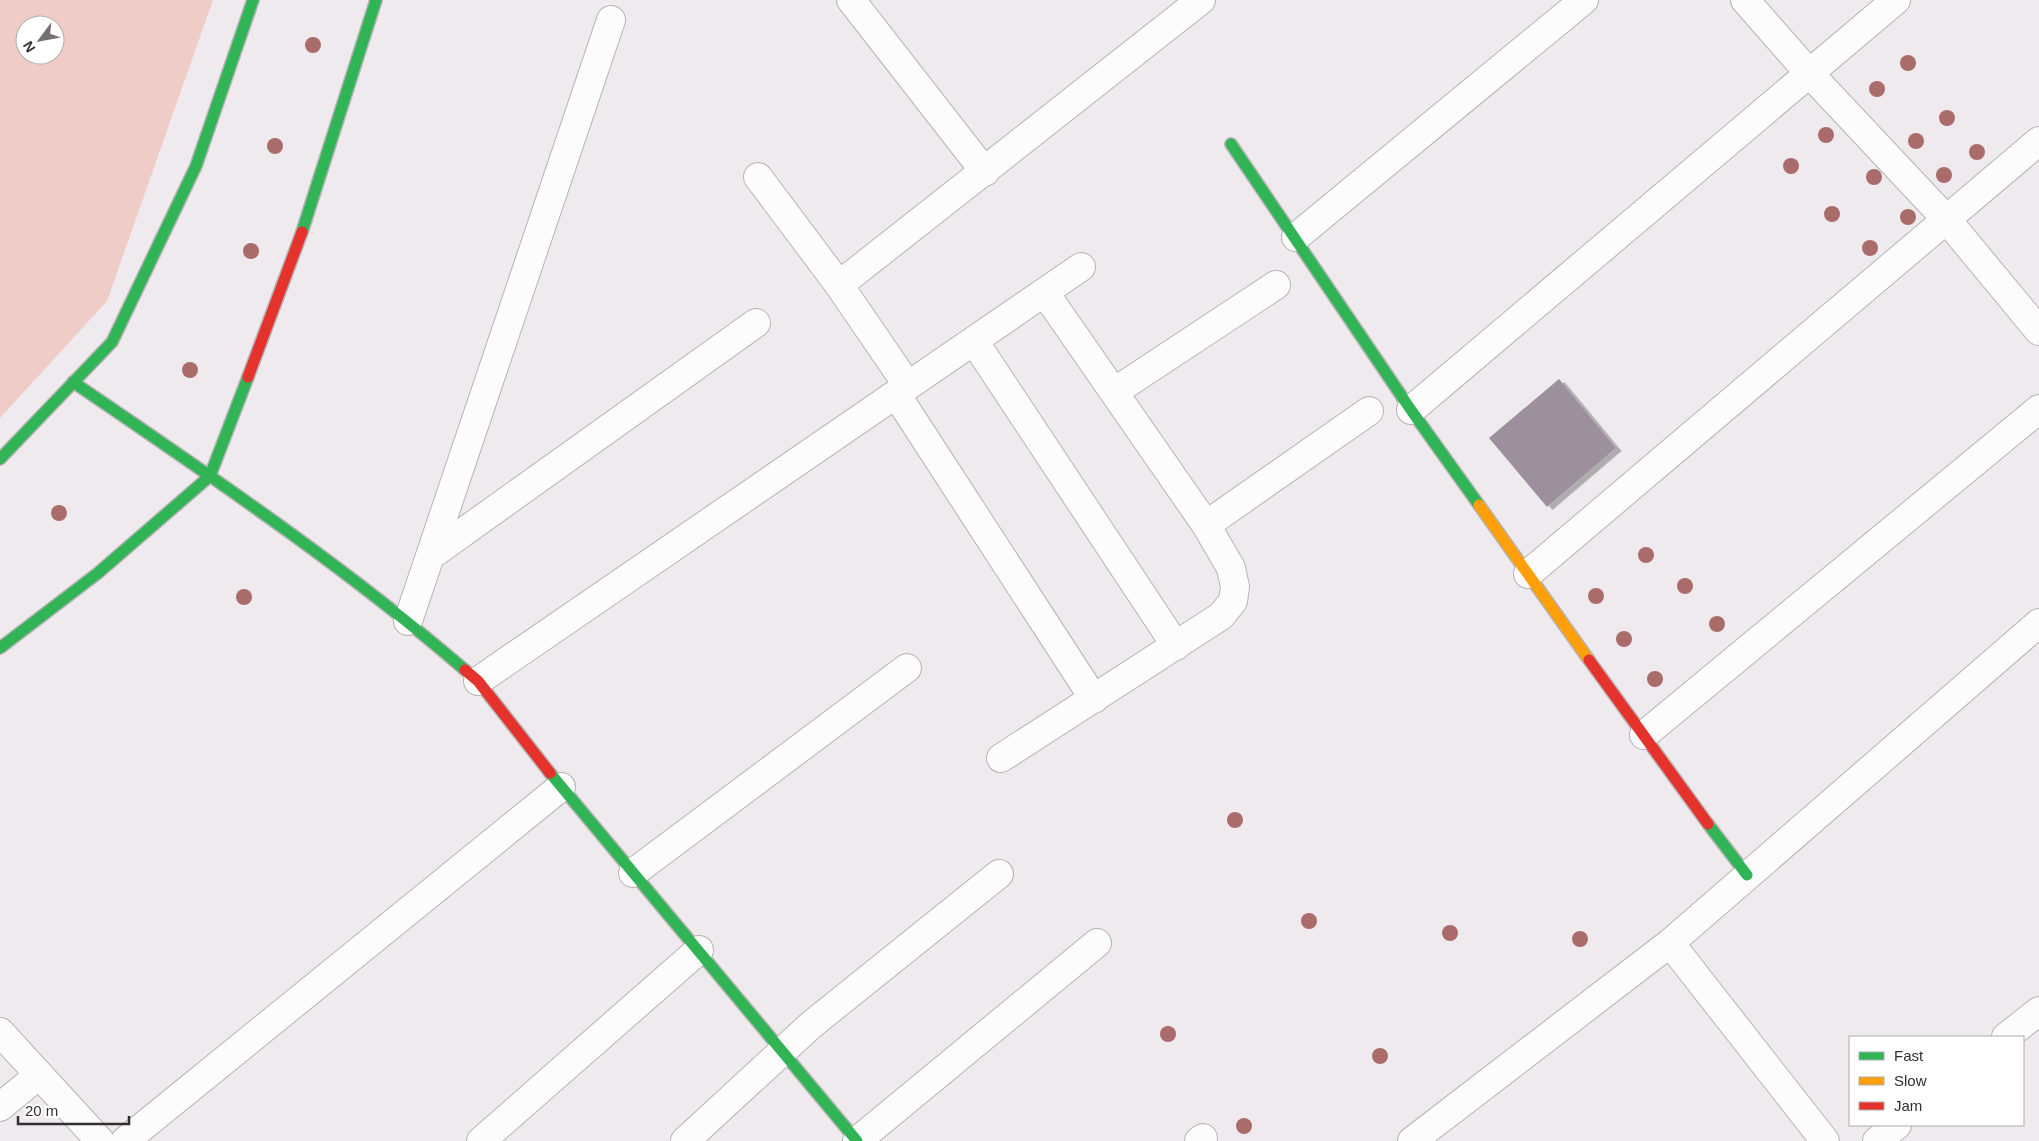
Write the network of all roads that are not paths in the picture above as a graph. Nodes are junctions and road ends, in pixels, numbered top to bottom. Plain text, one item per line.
1 (253, 0) edge
2 (376, 0) edge
3 (851, 0) edge
4 (1201, 0) edge
5 (1584, 0) edge
6 (1745, 0) edge
7 (1896, 0) edge
8 (611, 20) dead end
9 (1809, 73) junction
10 (2039, 141) edge
11 (1231, 144) dead end
12 (985, 172) junction
13 (758, 177) dead end
14 (1947, 220) junction
15 (1296, 237) junction
16 (1081, 267) dead end
17 (839, 285) junction
18 (1276, 285) dead end
19 (1045, 292) junction
20 (756, 323) dead end
21 (2039, 331) edge
22 (974, 341) junction
23 (74, 382) junction
24 (902, 390) junction
25 (1114, 392) junction
26 (1411, 410) junction
27 (2039, 410) edge
28 (1369, 412) dead end
29 (0, 459) edge
30 (210, 476) junction
31 (1206, 525) junction
32 (430, 556) junction
33 (1528, 574) junction
34 (408, 621) junction
35 (2039, 623) edge
36 (1176, 646) junction
37 (0, 648) edge
38 (907, 668) dead end
39 (478, 681) junction
40 (1094, 699) junction
41 (1644, 736) junction
42 (1001, 758) dead end
43 (561, 787) junction
44 (634, 872) junction
45 (998, 874) dead end
46 (1747, 875) junction
47 (1670, 943) junction
48 (1097, 944) dead end
49 (699, 950) junction
50 (2039, 1011) edge
51 (0, 1032) edge
52 (2007, 1036) edge
53 (782, 1050) junction
54 (39, 1075) junction
55 (0, 1108) edge
56 (1896, 1126) edge
57 (100, 1141) edge
58 (125, 1141) edge
59 (481, 1141) edge
60 (685, 1141) edge
61 (857, 1141) edge
62 (1412, 1141) edge
63 (1825, 1141) edge
64 (1877, 1141) edge

1 - 23 street
2 - 30 street
3 - 12 street
4 - 12 street
5 - 15 street
6 - 9 street
7 - 9 street
8 - 32 street
9 - 14 street
9 - 26 street
10 - 14 street
11 - 15 street
12 - 17 street
13 - 17 street
14 - 21 street
14 - 33 street
15 - 26 street
16 - 19 street
17 - 24 street
18 - 25 street
19 - 22 street
19 - 25 street
20 - 32 street
22 - 24 street
22 - 36 street
23 - 29 street
23 - 30 street
24 - 39 street
24 - 40 street
25 - 31 street
26 - 33 street
27 - 41 street
28 - 31 street
30 - 34 street
30 - 37 street
31 - 36 street
32 - 34 street
33 - 41 street
34 - 39 street
35 - 46 street
36 - 40 street
38 - 44 street
39 - 43 street
40 - 42 street
41 - 46 street
43 - 44 street
43 - 58 street
44 - 49 street
45 - 53 street
46 - 47 street
47 - 62 street
47 - 63 street
48 - 61 street
49 - 53 street
49 - 59 street
50 - 52 street
51 - 54 street
53 - 60 street
53 - 61 street
54 - 55 street
54 - 57 street
56 - 64 street

